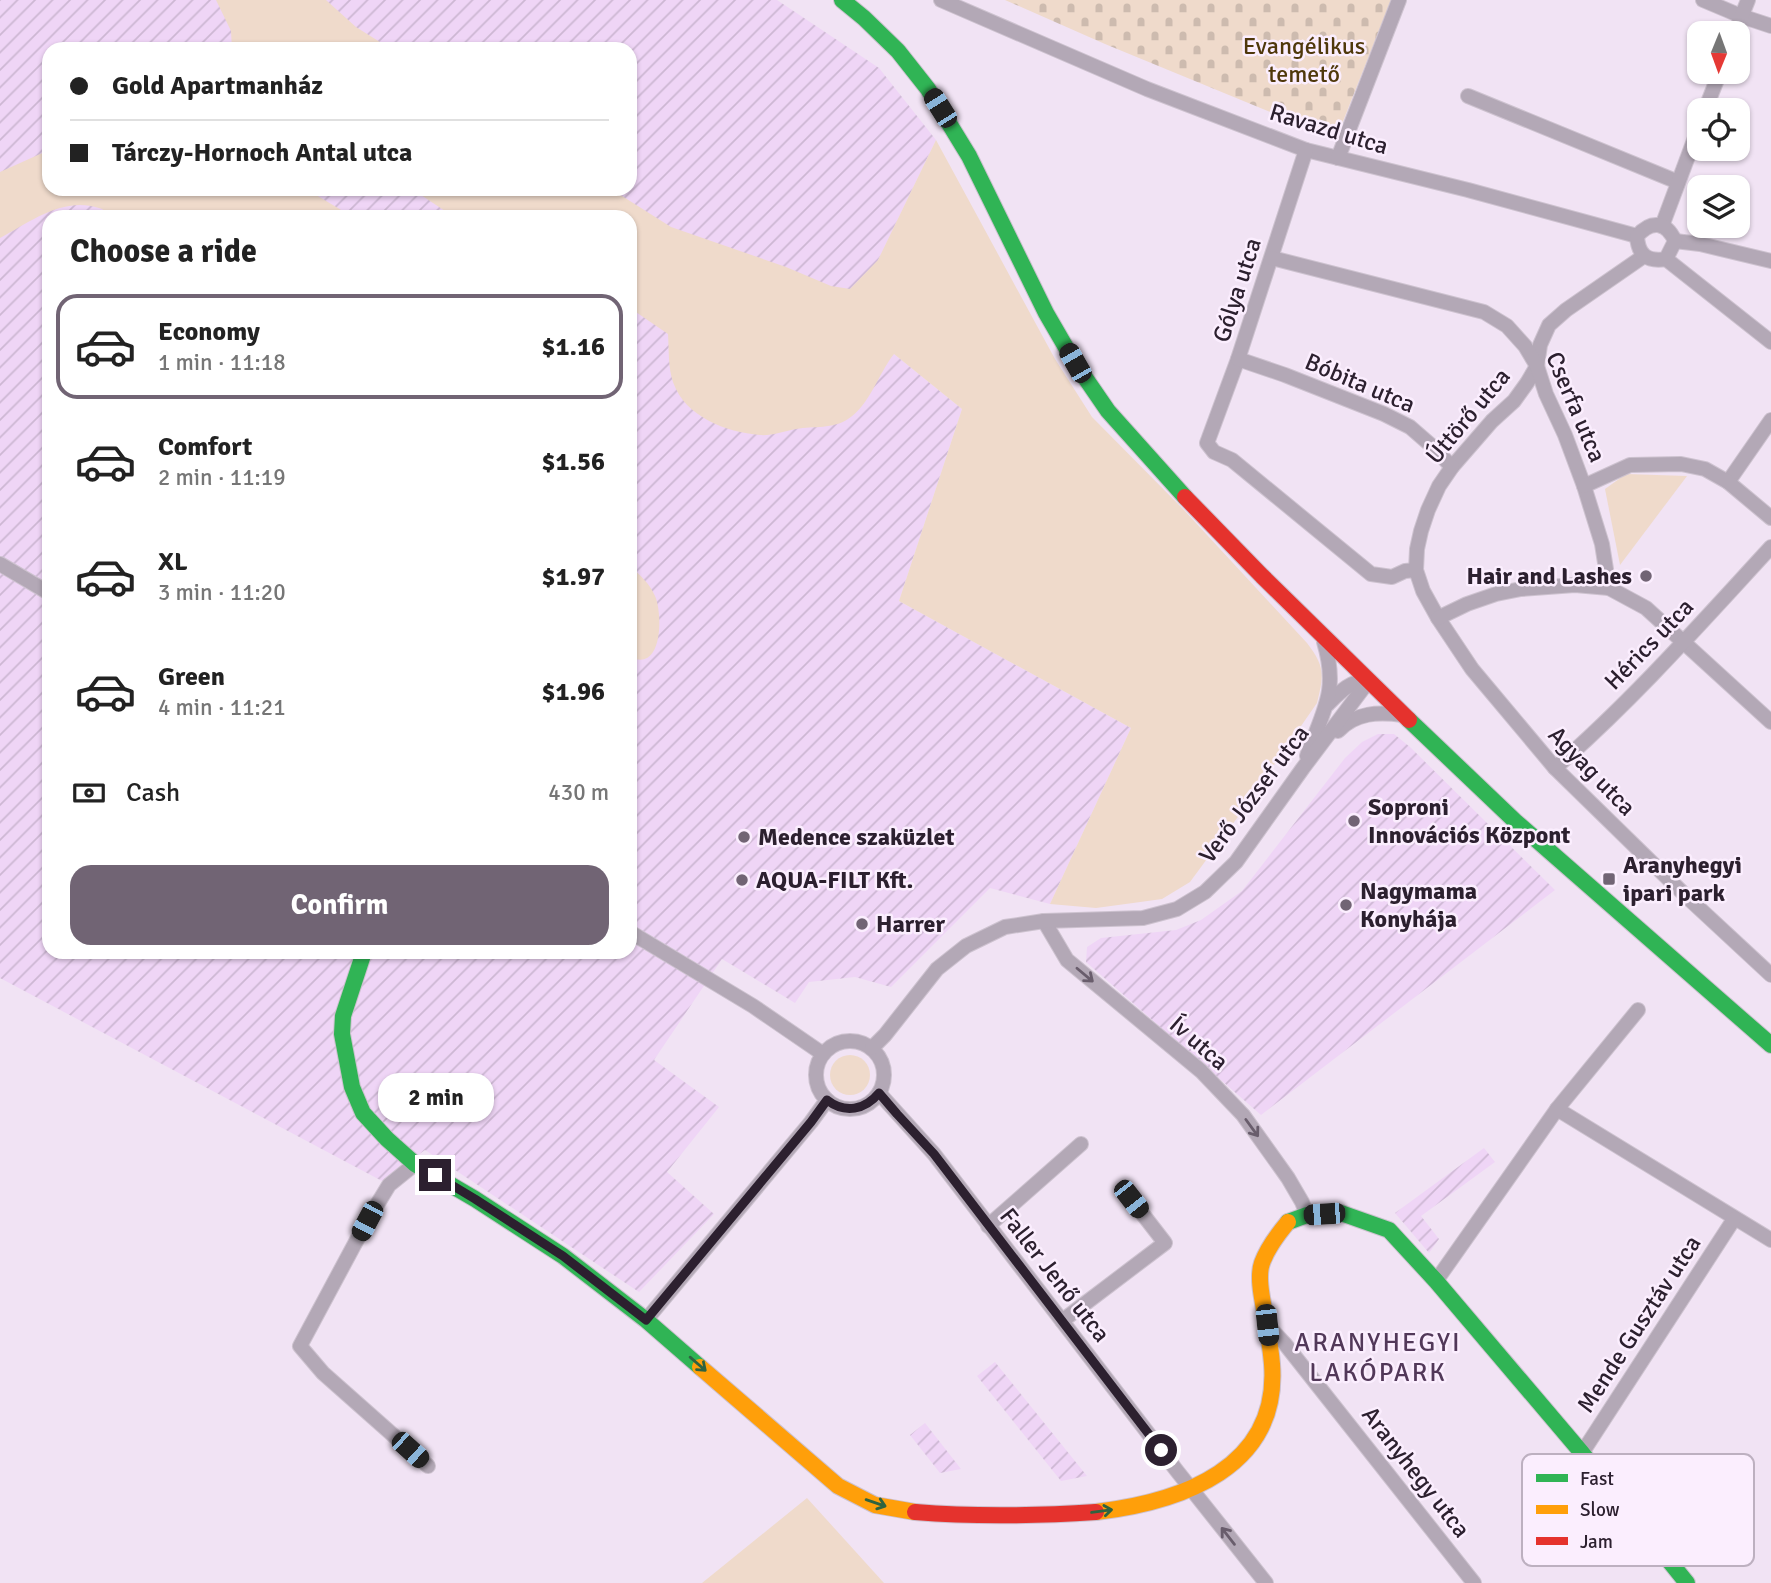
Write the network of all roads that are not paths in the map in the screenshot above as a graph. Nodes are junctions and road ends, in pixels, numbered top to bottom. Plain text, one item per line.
1 (842, 0) edge
2 (941, 0) edge
3 (1399, 0) edge
4 (1703, 0) edge
5 (1748, 0) edge
6 (1741, 16) junction
7 (1739, 21) edge
8 (1771, 26) edge
9 (1468, 96) dead end
10 (1306, 150) junction
11 (1338, 158) junction
12 (1687, 158) edge
13 (1678, 182) junction
14 (1662, 226) junction
15 (1637, 236) junction
16 (1675, 241) junction
17 (1644, 256) junction
18 (1272, 258) junction
19 (1666, 259) junction
20 (1771, 261) edge
21 (1771, 342) edge
22 (1238, 359) junction
23 (1536, 366) junction
24 (1771, 420) edge
25 (1452, 467) junction
26 (1728, 482) junction
27 (1584, 486) junction
28 (1771, 518) edge
29 (1771, 547) edge
30 (0, 564) edge
31 (1416, 570) junction
32 (1609, 588) junction
33 (42, 589) edge
34 (1438, 618) junction
35 (1324, 638) junction
36 (1684, 642) junction
37 (1368, 680) junction
38 (1328, 704) junction
39 (1403, 715) junction
40 (1771, 722) edge
41 (1303, 768) junction
42 (1555, 768) junction
43 (1044, 921) junction
44 (637, 936) edge
45 (362, 959) edge
46 (1771, 975) edge
47 (1638, 1010) dead end
48 (1771, 1045) edge
49 (872, 1048) junction
50 (823, 1054) junction
51 (879, 1093) junction
52 (827, 1100) junction
53 (1557, 1109) junction
54 (1081, 1144) dead end
55 (415, 1164) junction
56 (1131, 1199) dead end
57 (1307, 1215) junction
58 (1734, 1219) junction
59 (988, 1226) junction
60 (1771, 1240) edge
61 (1436, 1281) junction
62 (646, 1320) junction
63 (1062, 1321) junction
64 (1267, 1325) junction
65 (1582, 1453) joint
66 (428, 1466) dead end
67 (1191, 1489) junction
68 (1673, 1566) edge
69 (1266, 1583) edge
70 (1474, 1583) edge
71 (1687, 1583) edge

1 - 35 street
2 - 10 street, Ravazd utca
3 - 11 street
4 - 6 street
5 - 6 street
6 - 7 street
6 - 8 street
9 - 13 street
10 - 11 street, Ravazd utca
10 - 18 street, Gólya utca
11 - 15 street, Ravazd utca
12 - 13 street
13 - 14 street
14 - 15 street
14 - 16 street
15 - 17 street
16 - 19 street
16 - 20 street
17 - 19 street
17 - 23 street, Úttörő utca
18 - 22 street, Gólya utca
18 - 23 street, Cserfa utca
19 - 21 street
22 - 25 street, Bóbita utca
22 - 31 street, Gólya utca
23 - 25 street, Úttörő utca
23 - 27 street, Cserfa utca
24 - 26 street
25 - 31 street, Úttörő utca
26 - 27 street
26 - 28 street
27 - 32 street, Cserfa utca
29 - 36 street, Hérics utca
30 - 33 street
31 - 34 street, Agyag utca
32 - 34 street
32 - 36 street
34 - 42 street, Agyag utca
35 - 37 street
35 - 38 street
36 - 40 street
36 - 42 street, Hérics utca
37 - 38 street
37 - 39 street
37 - 41 street, Verő József utca
38 - 41 street
39 - 41 street
39 - 48 street
41 - 43 street, Verő József utca
42 - 46 street, Agyag utca
43 - 49 street, Verő József utca
43 -> 57 street, Ív utca
44 - 50 street
45 - 55 street
47 - 53 street
49 - 50 street
49 - 51 street
50 - 52 street
51 - 52 street
51 - 59 street, Faller Jenő utca
52 - 62 street
53 - 58 street
53 - 61 street
54 - 59 street
55 - 62 street
55 - 66 street
56 - 63 street
57 - 61 street
57 - 64 street
58 - 60 street
58 - 65 street, Mende Gusztáv utca
59 - 63 street, Faller Jenő utca
61 - 65 street
62 -> 67 street
63 - 67 street, Faller Jenő utca
64 - 67 street
64 - 70 street, Aranyhegy utca
69 -> 67 street, Faller Jenő utca
68 - 71 street

